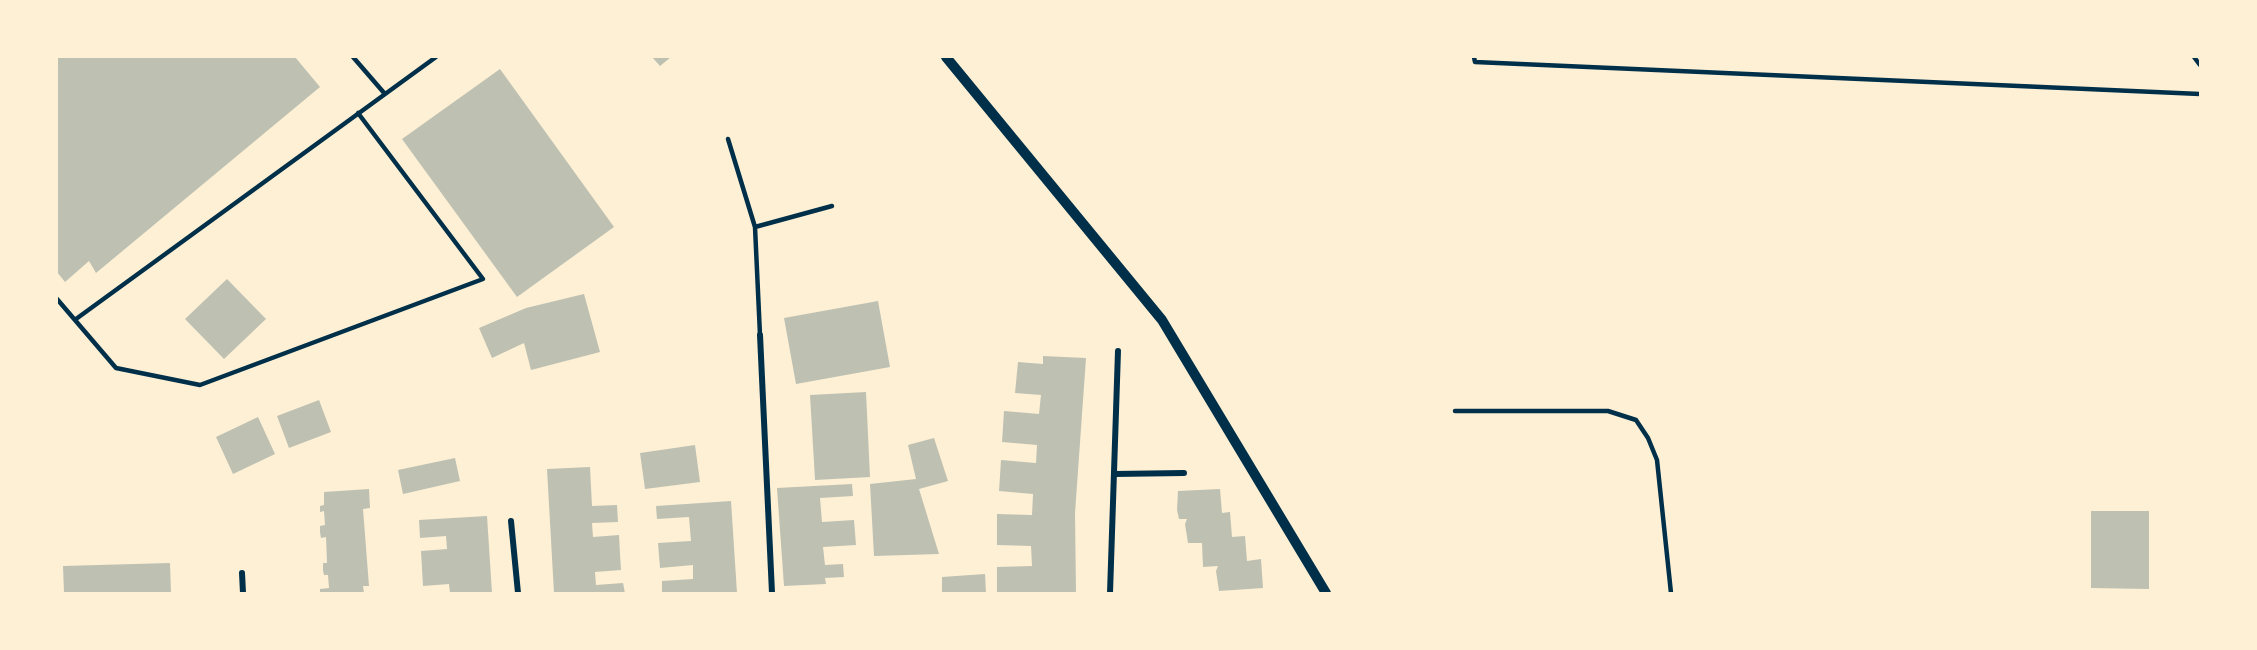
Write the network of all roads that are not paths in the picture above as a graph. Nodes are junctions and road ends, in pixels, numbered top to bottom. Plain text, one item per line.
1 (353, 57) edge
2 (436, 57) edge
3 (946, 57) edge
4 (1474, 57) edge
5 (2194, 57) edge
6 (2200, 65) edge
7 (385, 94) junction
8 (2200, 94) edge
9 (358, 113) junction
10 (728, 139) dead end
11 (832, 206) dead end
12 (755, 227) junction
13 (57, 298) edge
14 (76, 319) junction
15 (760, 335) joint
16 (1118, 351) dead end
17 (1455, 411) dead end
18 (1184, 473) dead end
19 (1114, 474) junction
20 (511, 521) dead end
21 (242, 573) dead end
22 (243, 593) edge
23 (518, 593) edge
24 (772, 593) edge
25 (1110, 593) edge
26 (1326, 593) edge
27 (1671, 593) edge

1 - 7 lane
2 - 7 lane
3 - 26 street
4 - 8 lane
5 - 6 lane
7 - 9 lane
9 - 14 lane
9 - 14 lane
10 - 12 lane
11 - 12 lane
12 - 15 lane
13 - 14 lane
15 - 24 street
16 - 19 street
17 - 27 lane
18 - 19 street
19 - 25 street
20 - 23 street
21 - 22 street

